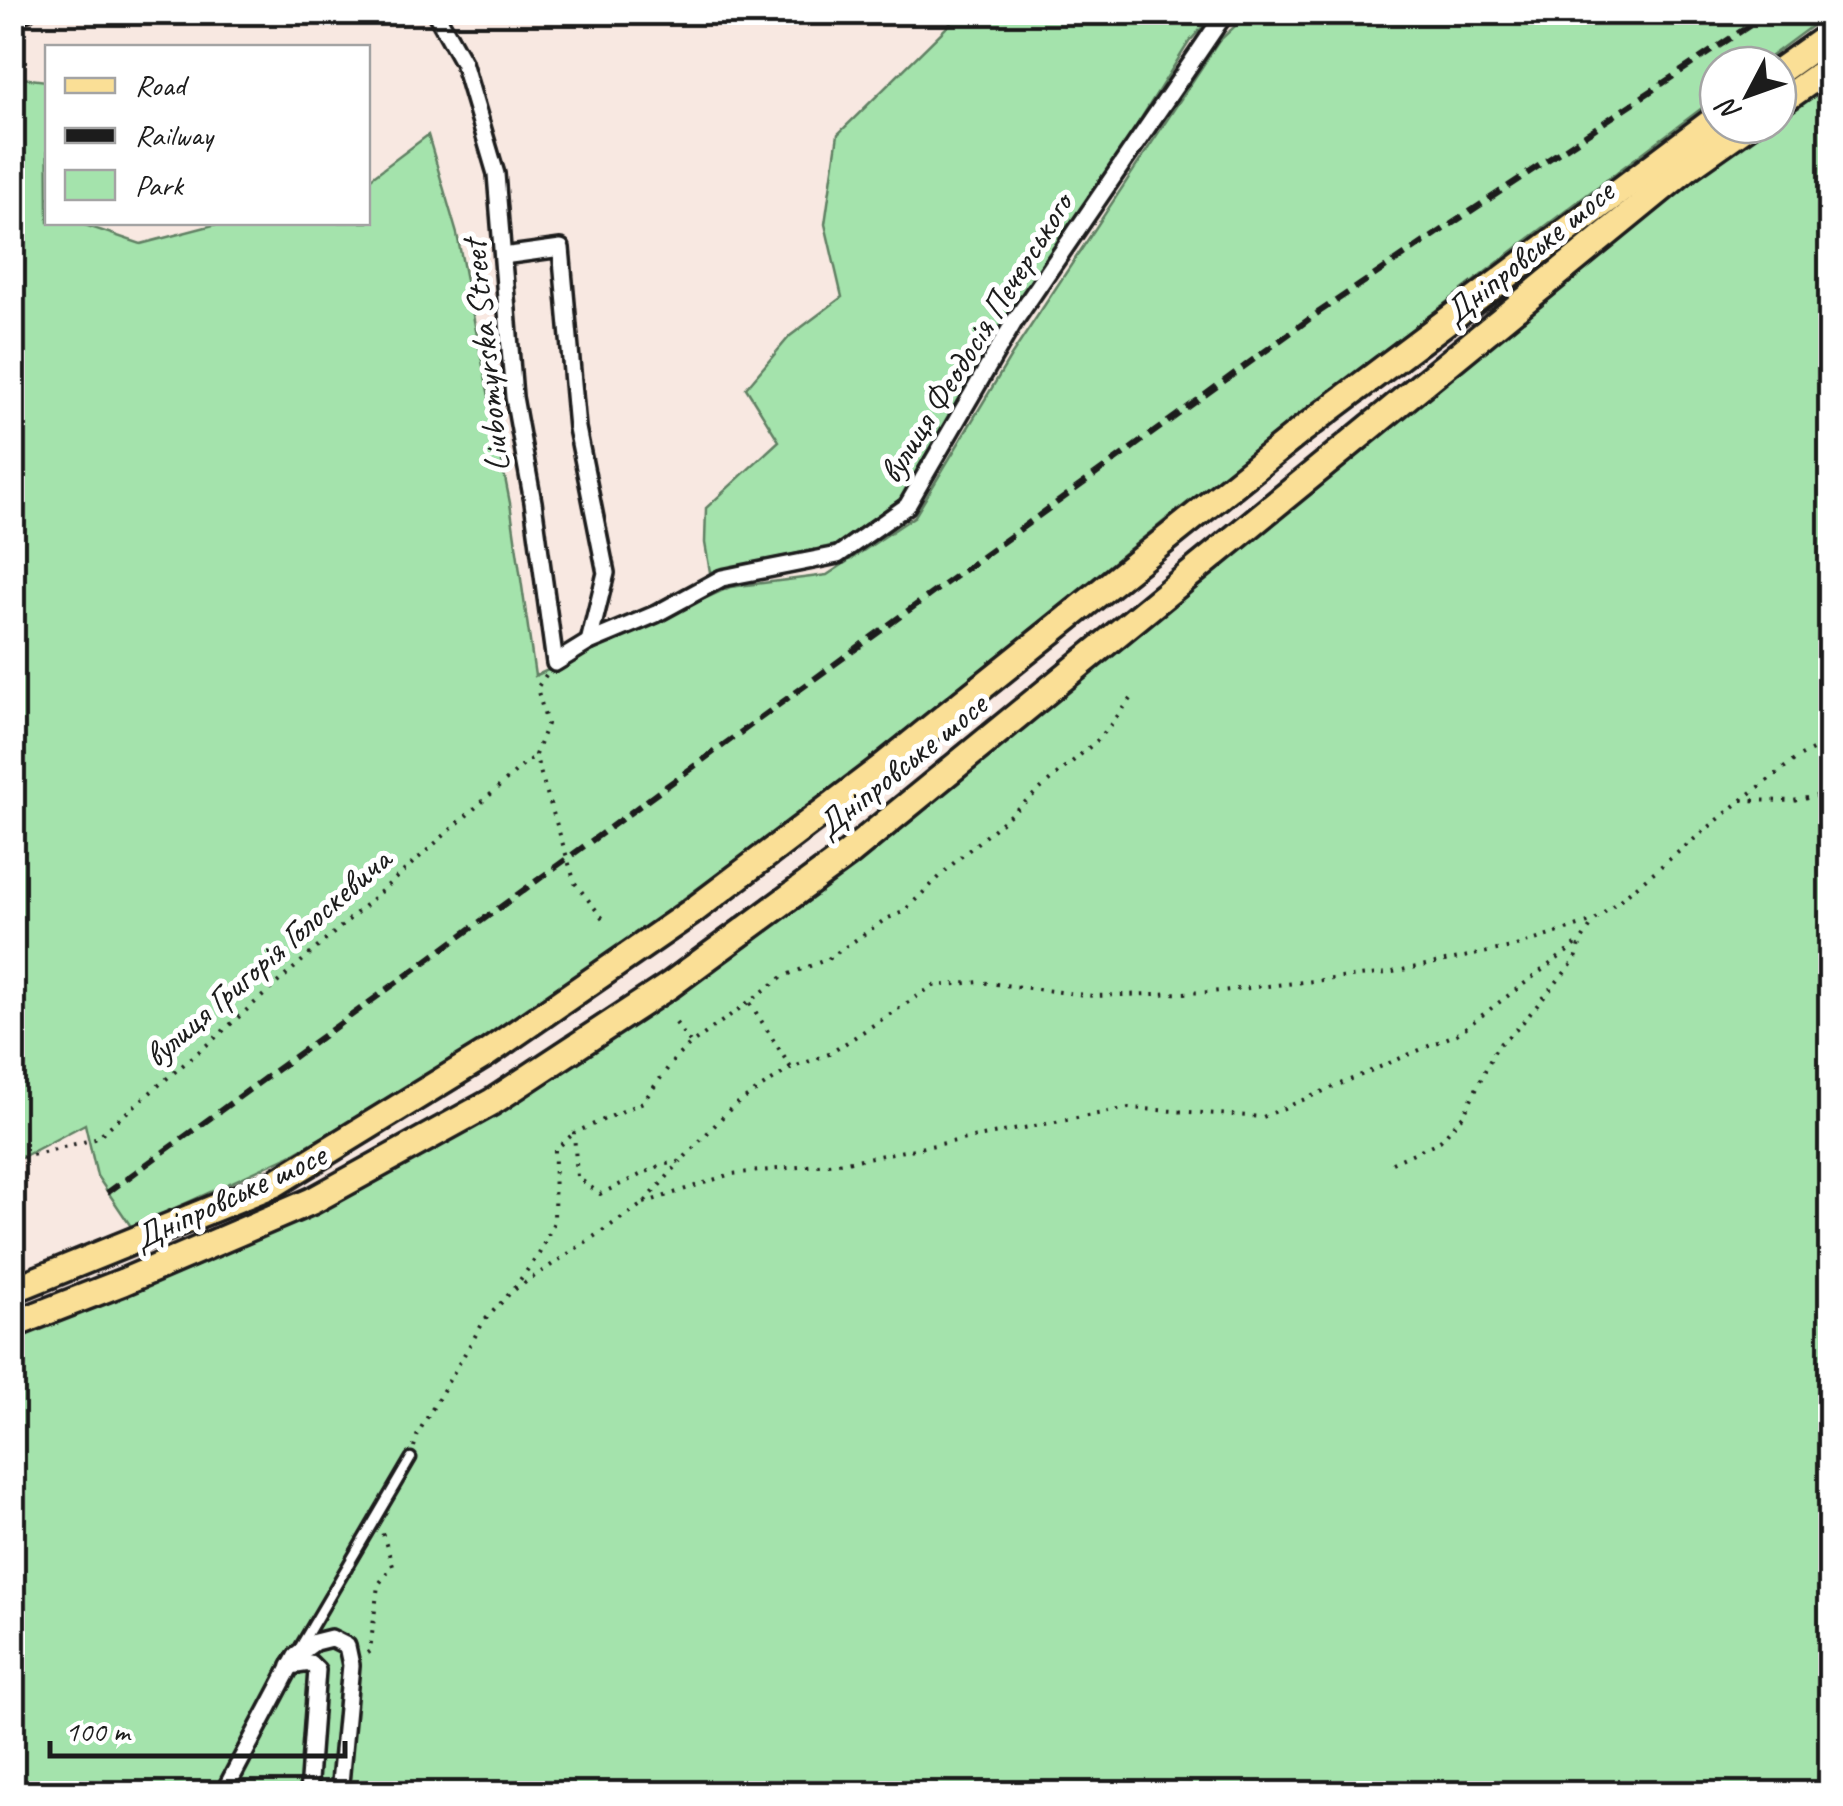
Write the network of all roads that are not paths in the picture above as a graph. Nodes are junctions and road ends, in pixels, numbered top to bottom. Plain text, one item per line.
1 (26, 12) edge
2 (435, 12) edge
3 (1226, 12) edge
4 (12, 18) edge
5 (1830, 35) edge
6 (1798, 58) edge
7 (1830, 66) edge
8 (1798, 89) edge
9 (1698, 132) edge
10 (1720, 145) edge
11 (503, 256) junction
12 (589, 642) junction
13 (12, 1290) edge
14 (12, 1325) edge
15 (411, 1458) road end
16 (293, 1661) junction
17 (223, 1794) edge
18 (308, 1794) edge
19 (339, 1794) edge

1 - 4 street
2 - 11 street, Liubomyrska Street
3 - 12 street, вулиця Феодосія Печерського
5 - 6 main road
7 - 8 main road
9 - 13 main road, Дніпровське шосе
10 - 14 main road, Дніпровське шосе
11 - 12 street, Liubomyrska Street
11 - 12 street
15 - 16 lane
16 - 17 street
16 - 18 street
16 - 19 street

